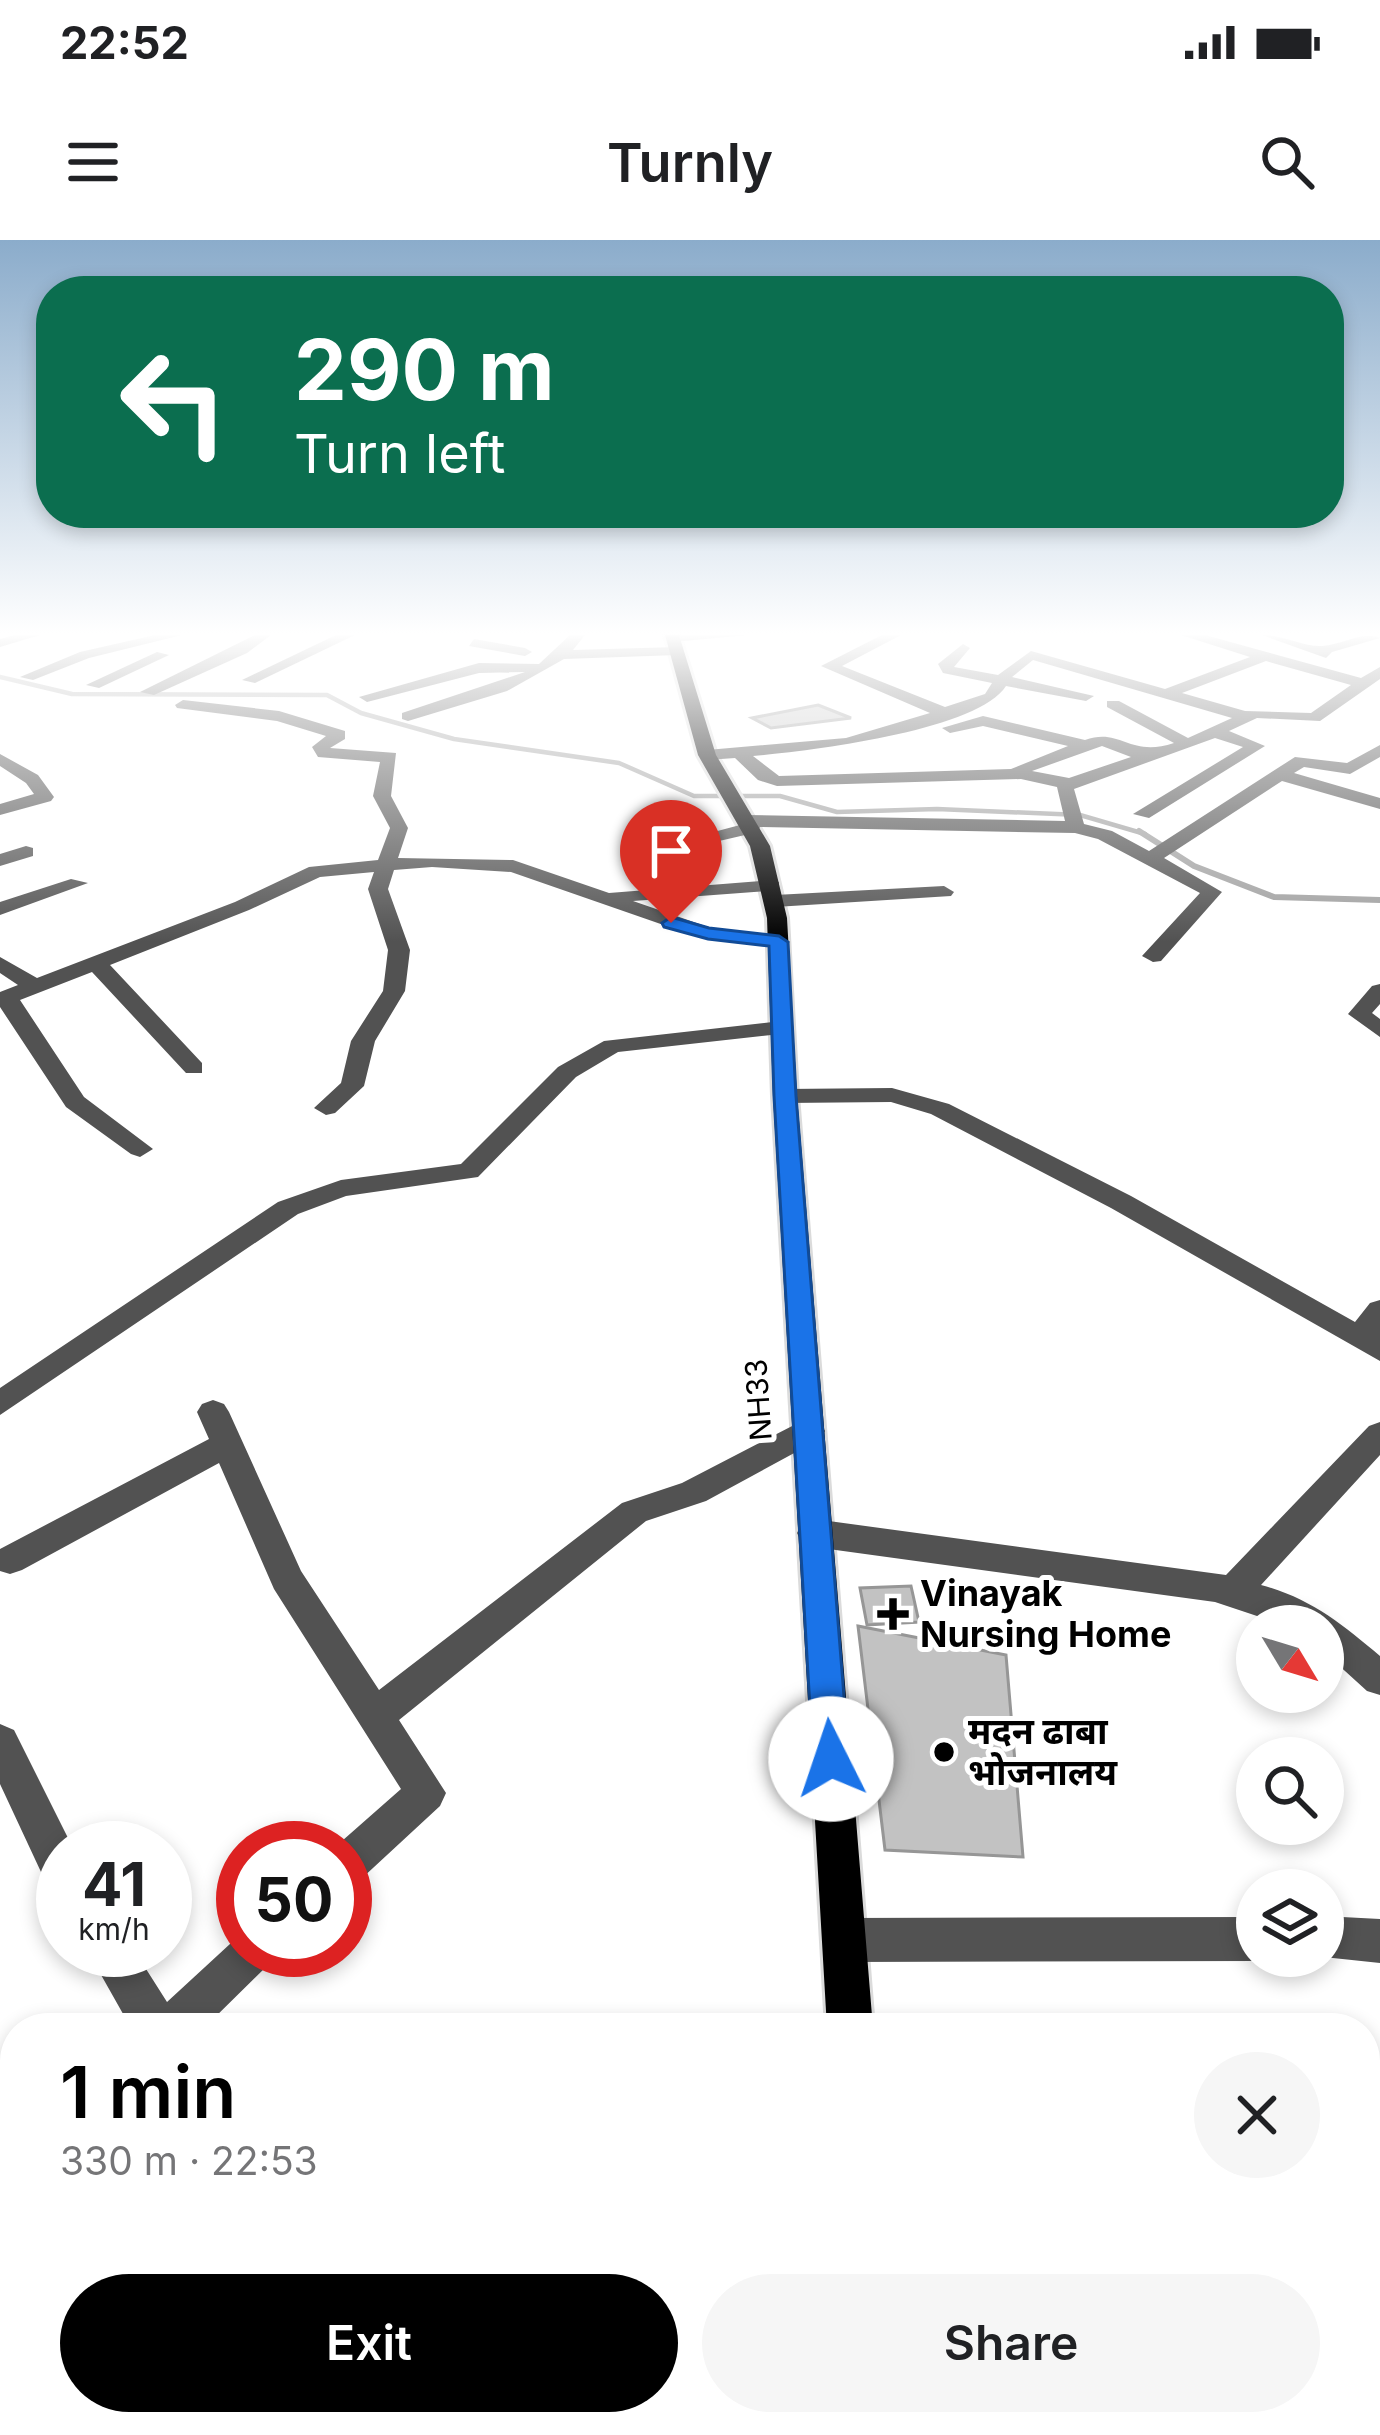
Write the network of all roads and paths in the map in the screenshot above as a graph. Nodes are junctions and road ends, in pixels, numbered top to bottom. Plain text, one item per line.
1 (335, 737) edge
2 (701, 737) edge
3 (867, 737) edge
4 (1052, 737) edge
5 (1176, 737) edge
6 (1203, 737) edge
7 (1231, 737) edge
8 (1188, 744) junction
9 (1084, 745) junction
10 (1380, 750) edge
11 (740, 753) junction
12 (706, 755) junction
13 (1148, 758) junction
14 (0, 759) edge
15 (1104, 772) junction
16 (1021, 774) junction
17 (1278, 774) junction
18 (1125, 781) dead end
19 (1070, 784) junction
20 (1146, 790) dead end
21 (1167, 798) junction
22 (735, 804) junction
23 (1380, 804) edge
24 (0, 810) edge
25 (1142, 814) dead end
26 (1213, 817) junction
27 (1076, 820) junction
28 (1162, 850) junction
29 (26, 852) dead end
30 (657, 853) dead end
31 (0, 860) edge
32 (387, 867) junction
33 (78, 883) dead end
34 (944, 892) dead end
35 (774, 894) junction
36 (603, 897) junction
37 (0, 909) edge
38 (779, 942) junction
39 (1153, 956) dead end
40 (96, 963) junction
41 (0, 964) edge
42 (35, 986) junction
43 (1380, 991) edge
44 (4, 998) edge
45 (781, 1028) junction
46 (1380, 1030) edge
47 (194, 1068) dead end
48 (785, 1096) junction
49 (326, 1108) dead end
50 (140, 1149) dead end
51 (1380, 1310) edge
52 (1371, 1343) edge
53 (0, 1404) edge
54 (809, 1431) junction
55 (1380, 1434) edge
56 (814, 1533) junction
57 (10, 1560) dead end
58 (1234, 1591) junction
59 (1280, 1605) edge
60 (1344, 1648) edge
61 (1380, 1679) edge
62 (375, 1716) junction
63 (0, 1742) edge
64 (38, 1821) edge
65 (372, 1842) edge
66 (1236, 1939) edge
67 (1344, 1939) edge
68 (845, 1940) junction
69 (1380, 1941) edge
70 (126, 1977) edge
71 (225, 1977) edge
72 (148, 2013) edge
73 (188, 2013) edge
74 (849, 2013) edge

1 - 32 street
2 - 12 main road, NH33
3 - 11 street
4 - 9 street
5 - 8 street
6 - 8 street
7 - 21 street
8 - 13 street
9 - 13 street
9 - 16 street
10 - 17 street
11 - 12 street
11 - 16 street
12 - 22 main road, NH33
13 - 15 street
14 - 24 street
15 - 18 street
15 - 19 street
16 - 19 street
17 - 23 street
17 - 26 street
19 - 27 street
20 - 21 street
21 - 25 street
21 - 26 street
22 - 27 street
22 - 30 street
22 - 35 main road, NH33
26 - 28 street
27 - 28 street
28 - 39 street
29 - 31 street
32 - 36 street
32 - 40 street
32 - 49 street
33 - 37 street
34 - 35 street
35 - 36 street
35 - 38 main road, NH33
36 - 38 street
38 - 45 main road, NH33
40 - 42 street
40 - 47 street
41 - 42 street
42 - 44 street
43 - 46 street
44 - 50 street
45 - 48 main road, NH33
45 - 53 street
48 - 52 street
48 - 54 main road, NH33
51 - 52 street
54 - 56 main road, NH33
54 - 62 street
55 - 58 street
56 - 58 street
56 - 68 main road, NH33
57 - 62 street
58 - 59 street
60 - 61 street
62 - 65 street
63 - 64 street
66 - 68 street
67 - 69 street
68 - 74 main road, NH33
70 - 72 street
71 - 73 street

